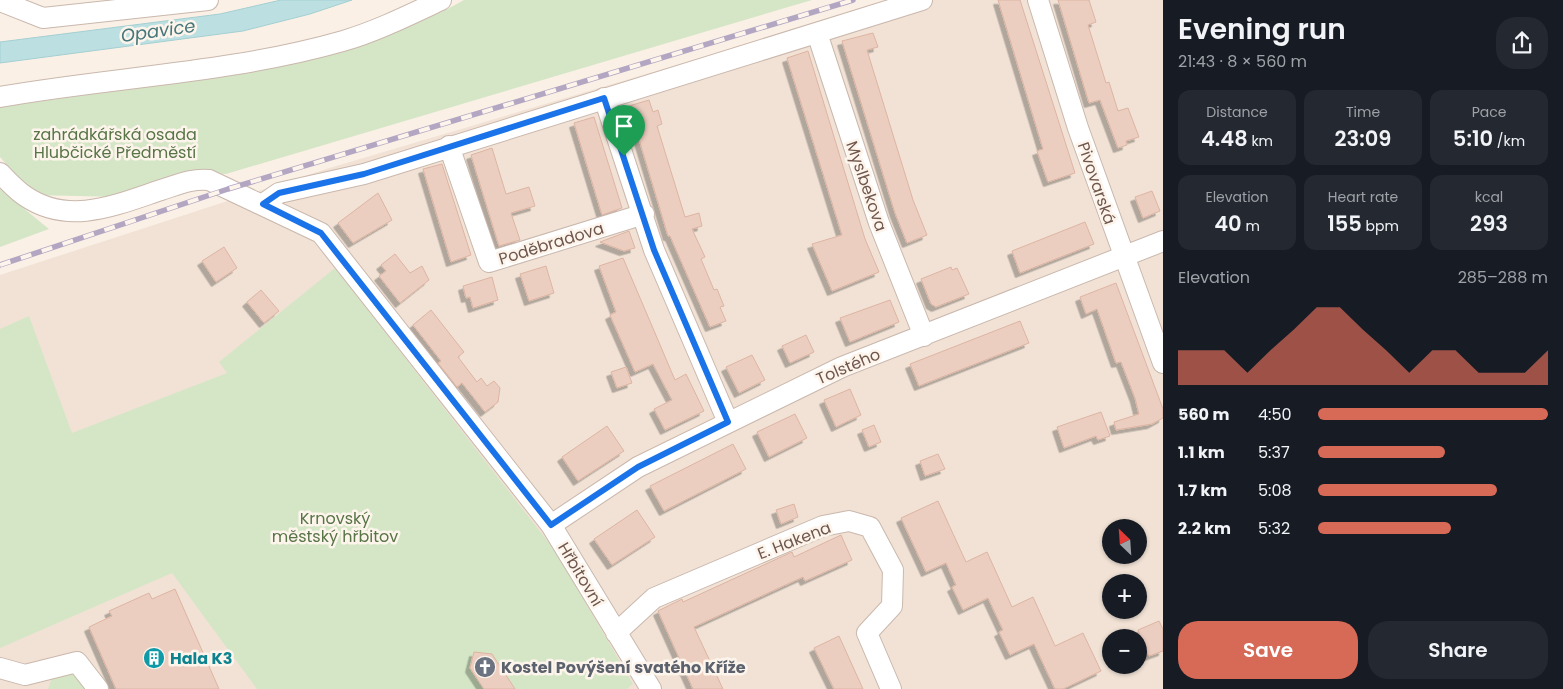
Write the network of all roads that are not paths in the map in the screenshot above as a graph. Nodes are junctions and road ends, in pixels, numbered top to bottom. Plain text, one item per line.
1 (208, 0) edge
2 (441, 0) edge
3 (922, 0) edge
4 (1038, 0) edge
5 (0, 1) edge
6 (817, 33) junction
7 (0, 96) edge
8 (604, 98) junction
9 (449, 146) junction
10 (0, 173) edge
11 (263, 204) junction
12 (644, 214) junction
13 (1163, 241) edge
14 (1123, 257) junction
15 (924, 336) junction
16 (1163, 363) edge
17 (728, 422) junction
18 (551, 525) junction
19 (616, 633) junction
20 (0, 668) edge
21 (98, 689) edge
22 (651, 689) edge
23 (892, 689) edge

1 - 5 street
2 - 7 street
3 - 6 street
4 - 14 street, Pivovarská
6 - 8 street
6 - 15 street, Myslbekova
8 - 9 street
8 - 12 street
9 - 11 street
9 - 12 street, Poděbradova
10 - 11 street, Hřbitovní
11 - 18 street, Hřbitovní
12 - 17 street
13 - 14 street, Tolstého
14 - 15 street, Tolstého
14 - 16 street, Pivovarská
15 - 17 street, Tolstého
17 - 18 street, Tolstého
18 - 19 street, Hřbitovní
19 - 22 street, Hřbitovní
19 - 23 street, E. Hakena
20 - 21 street

